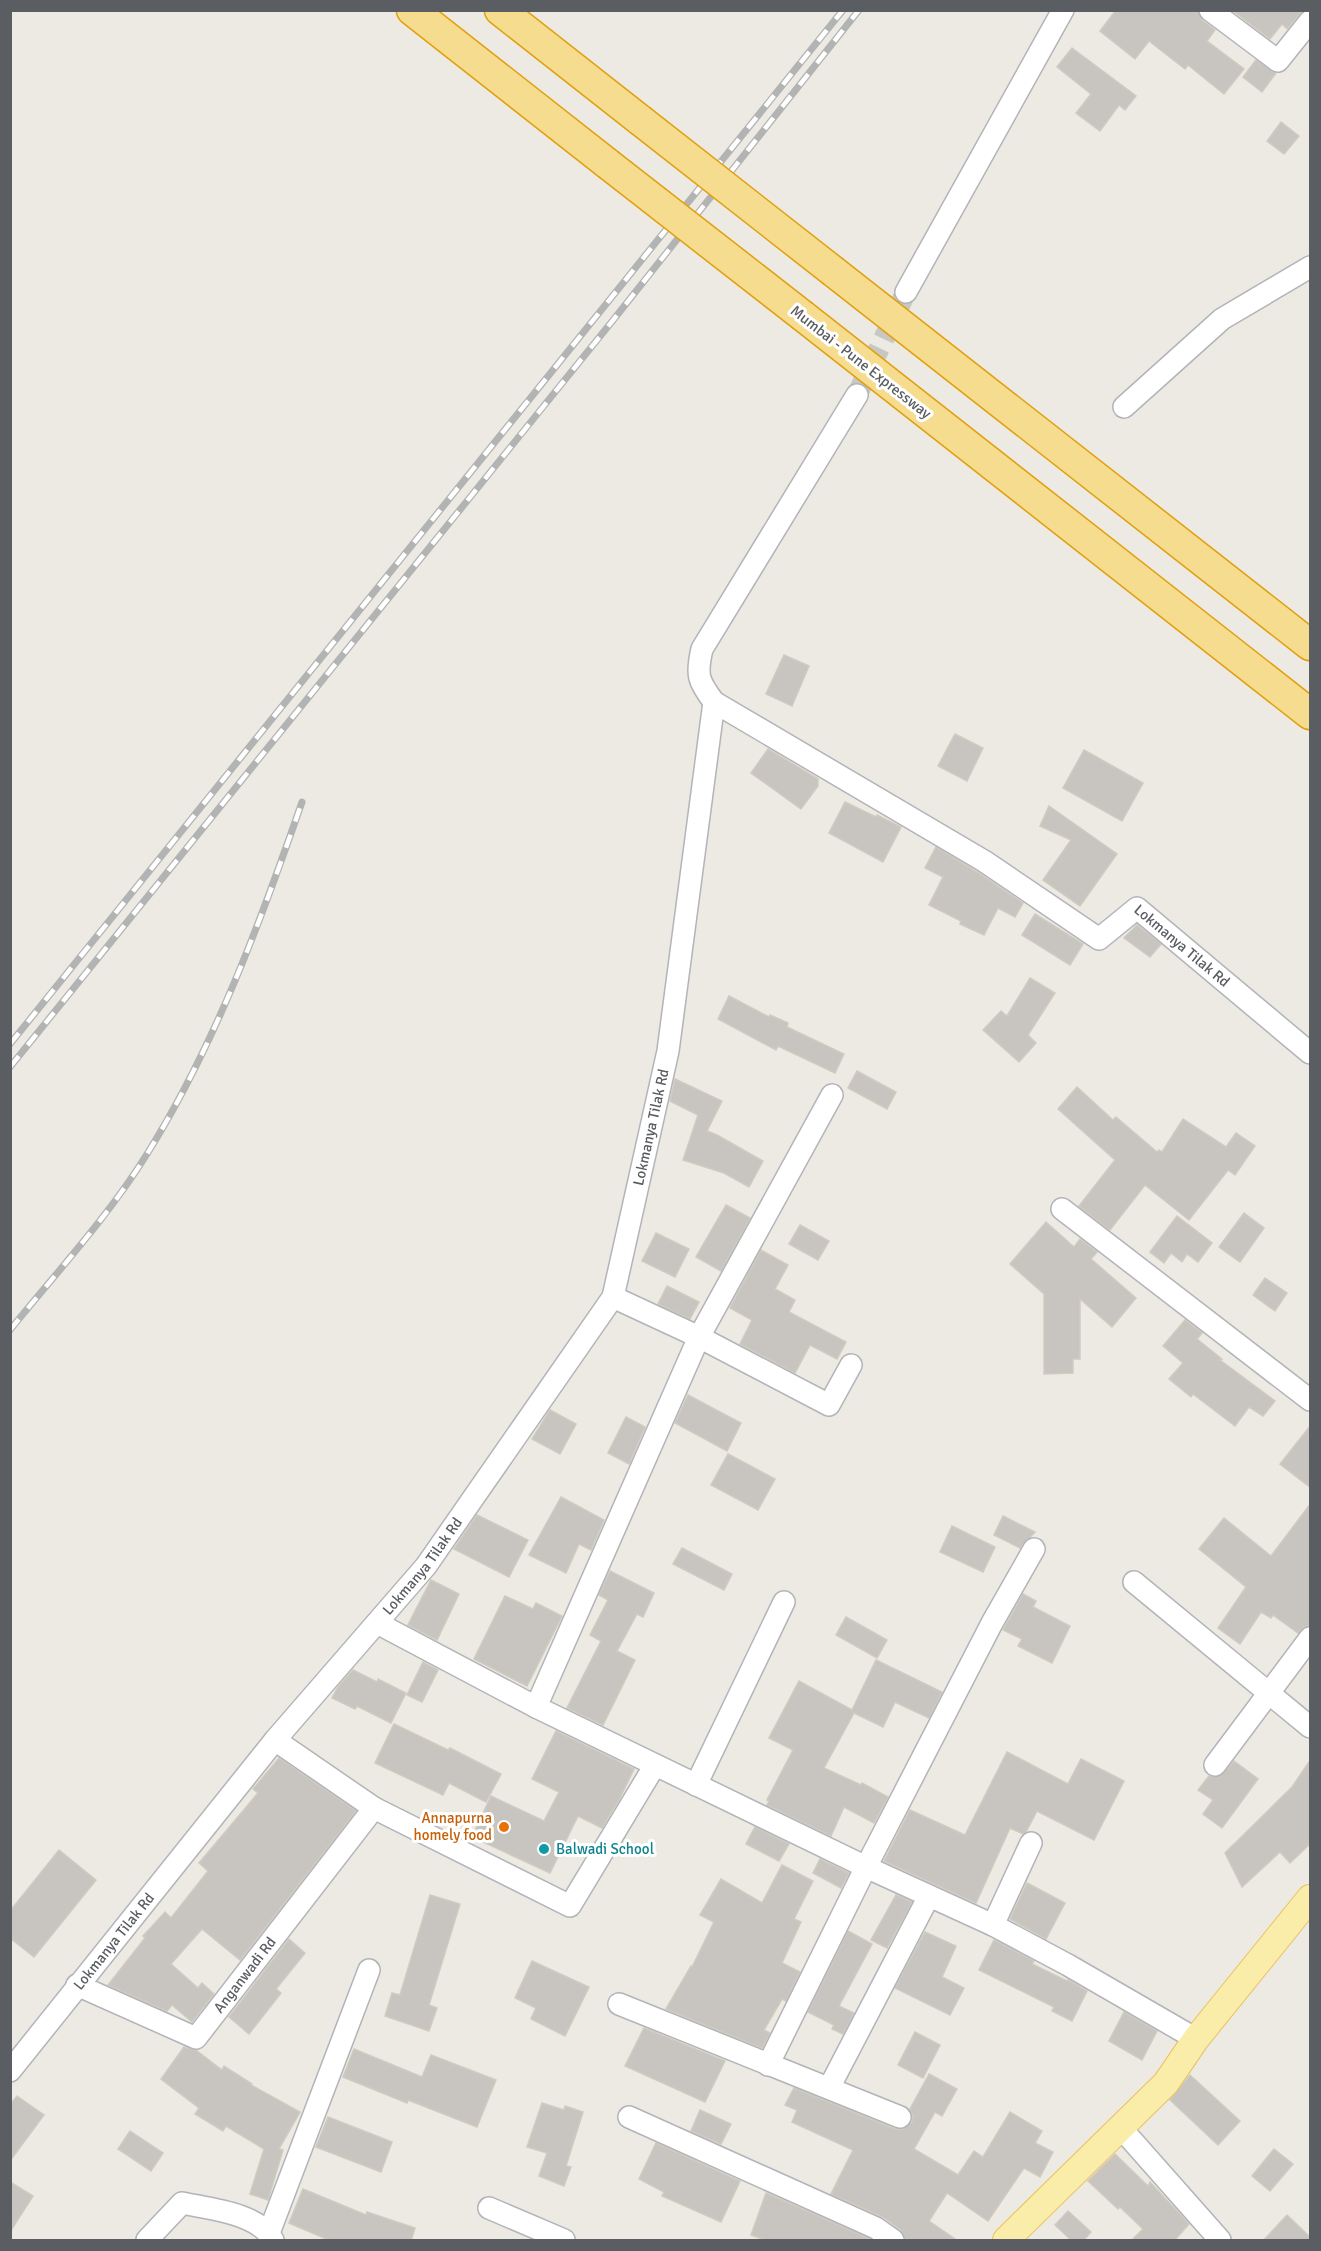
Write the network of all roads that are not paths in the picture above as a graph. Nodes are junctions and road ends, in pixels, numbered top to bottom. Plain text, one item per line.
1 (412, 10) edge
2 (500, 10) edge
3 (1063, 10) edge
4 (1210, 10) edge
5 (1311, 21) edge
6 (1311, 267) edge
7 (906, 292) tunnel mouth
8 (857, 395) tunnel mouth
9 (1124, 407) dead end
10 (1311, 645) edge
11 (714, 702) junction
12 (1311, 714) edge
13 (1311, 1053) edge
14 (832, 1095) dead end
15 (1062, 1209) dead end
16 (613, 1297) junction
17 (699, 1337) junction
18 (851, 1365) dead end
19 (1311, 1400) edge
20 (1034, 1549) dead end
21 (1134, 1582) dead end
22 (784, 1602) dead end
23 (377, 1623) junction
24 (1311, 1638) edge
25 (1269, 1693) junction
26 (536, 1707) junction
27 (1311, 1727) edge
28 (275, 1740) junction
29 (655, 1765) junction
30 (1215, 1765) dead end
31 (696, 1785) junction
32 (374, 1808) junction
33 (1031, 1843) dead end
34 (866, 1867) junction
35 (929, 1896) junction
36 (1311, 1898) edge
37 (993, 1925) junction
38 (369, 1970) dead end
39 (77, 1985) junction
40 (619, 2004) dead end
41 (1196, 2039) junction
42 (768, 2065) junction
43 (10, 2071) edge
44 (829, 2088) junction
45 (900, 2117) dead end
46 (629, 2118) dead end
47 (1121, 2128) junction
48 (489, 2208) dead end
49 (271, 2237) edge
50 (147, 2241) edge
51 (564, 2241) edge
52 (893, 2241) edge
53 (1006, 2241) edge
54 (1220, 2241) edge

1 - 12 highway, Mumbai - Pune Expressway, bridge
2 - 10 highway, bridge
3 - 7 street
4 - 5 street
6 - 9 street
8 - 11 street
11 - 13 street, Lokmanya Tilak Rd
11 - 16 street, Lokmanya Tilak Rd
14 - 17 street
15 - 19 street
16 - 17 street
16 - 23 street, Lokmanya Tilak Rd
17 - 18 street
17 - 26 street
20 - 34 street
21 - 25 street
22 - 31 street
23 - 26 street
23 - 28 street, Lokmanya Tilak Rd
24 - 25 street
25 - 27 street
25 - 30 street
26 - 29 street
28 - 32 street
28 - 39 street, Lokmanya Tilak Rd
29 - 31 street
29 - 32 street
31 - 34 street
32 - 39 street, Anganwadi Rd
33 - 37 street
34 - 35 street
34 - 42 street
35 - 37 street
35 - 44 street
36 - 41 main road
37 - 41 street
38 - 49 street
39 - 43 street, Lokmanya Tilak Rd
40 - 42 street
41 - 47 main road
42 - 44 street
44 - 45 street
46 - 52 street
47 - 53 main road
47 - 54 street
48 - 51 street
49 - 50 street

